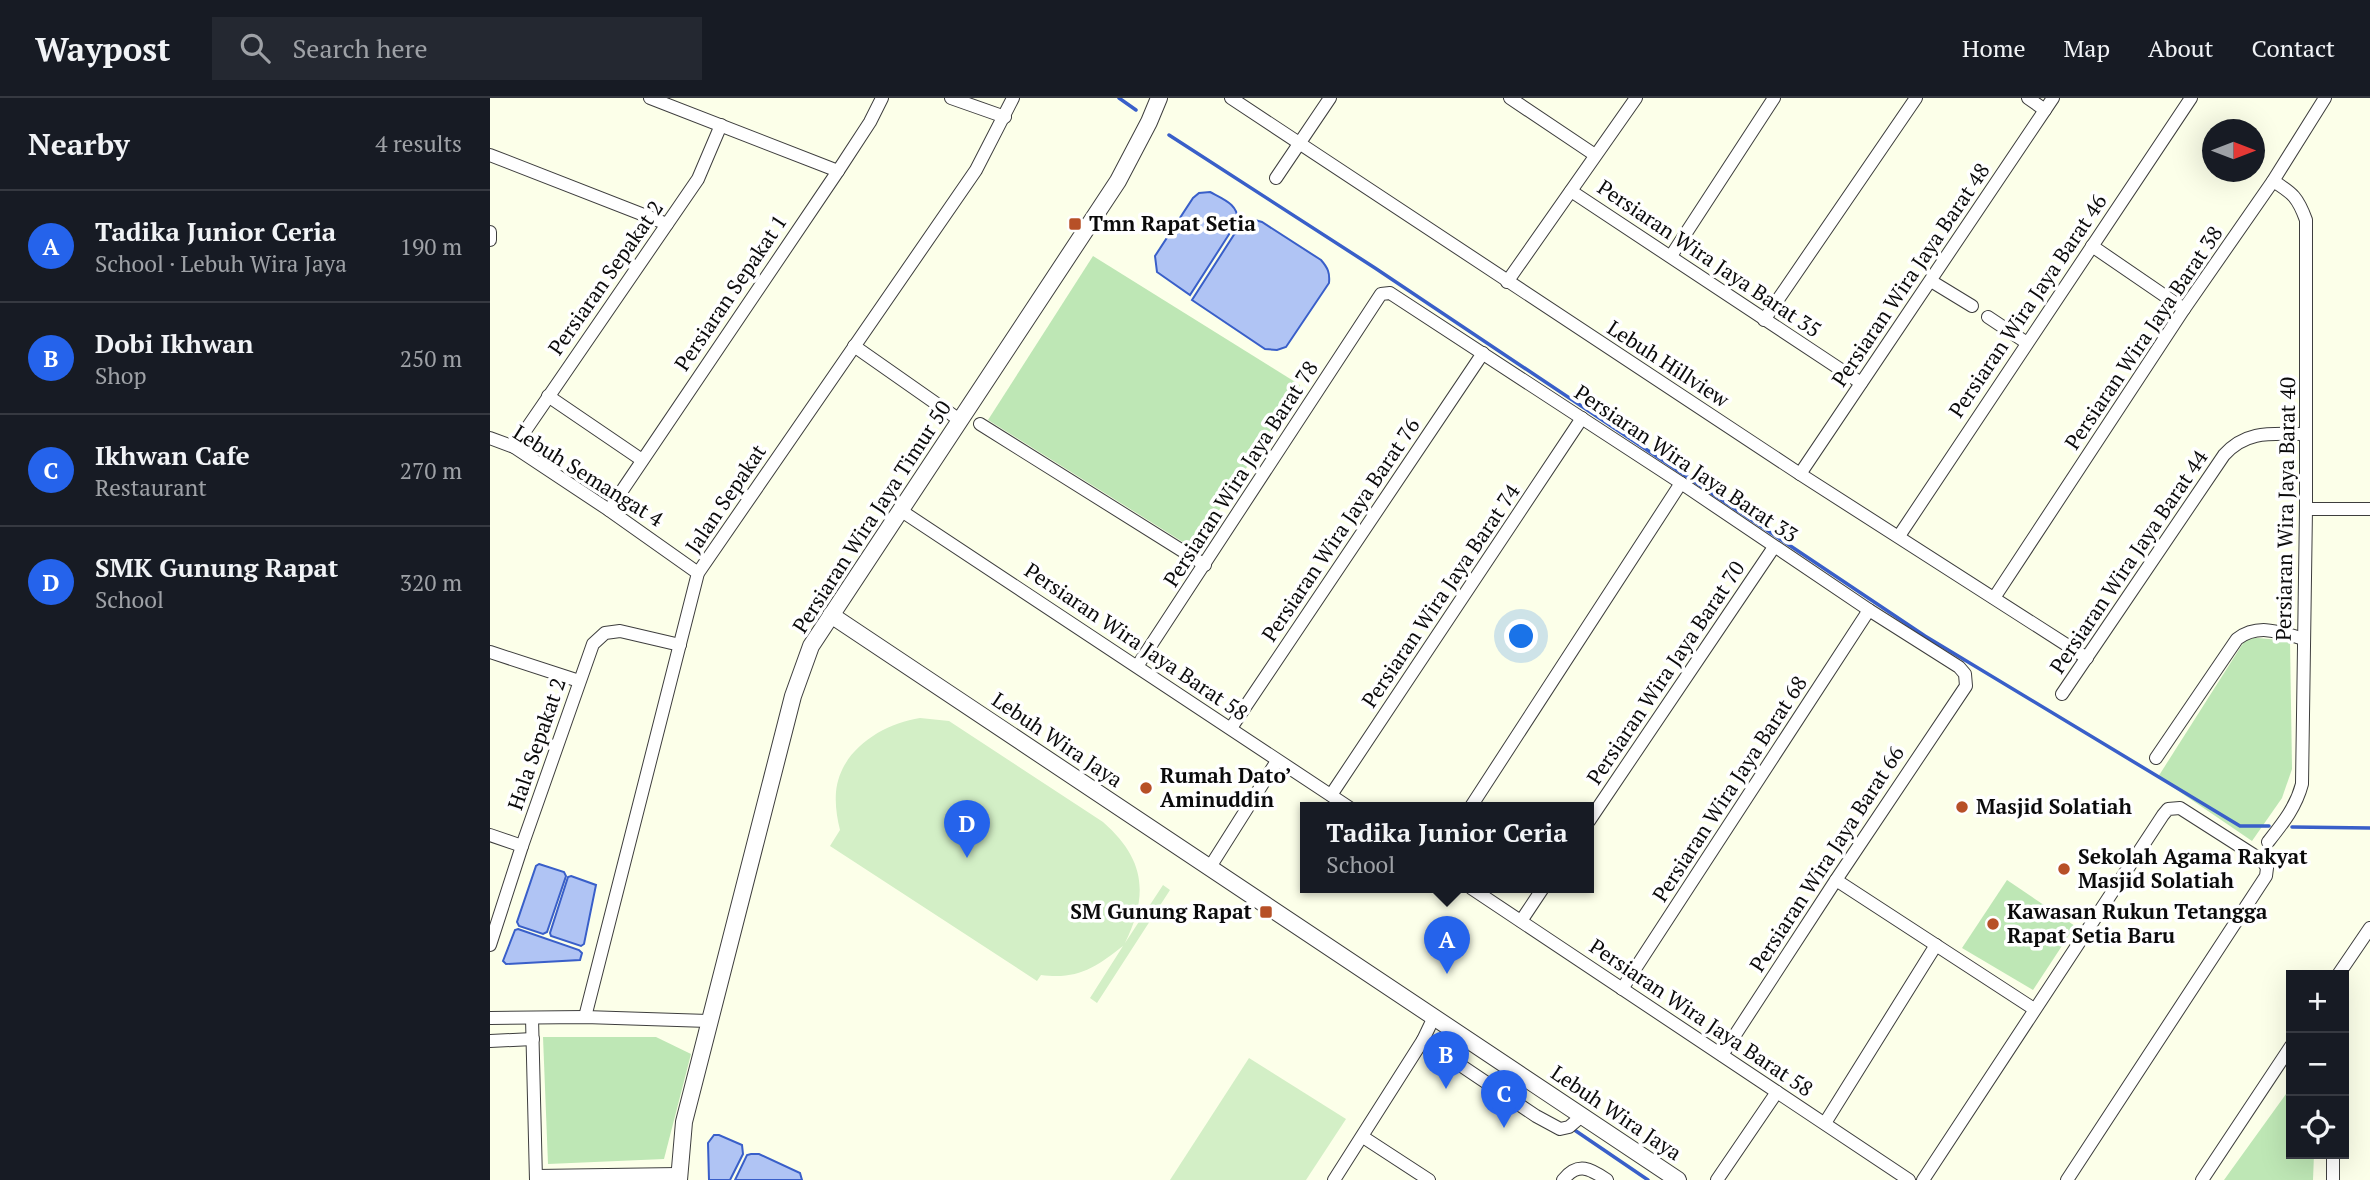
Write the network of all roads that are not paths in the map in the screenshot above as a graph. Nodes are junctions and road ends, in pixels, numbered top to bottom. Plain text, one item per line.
1 (650, 98) edge
2 (882, 98) edge
3 (951, 98) edge
4 (1013, 98) edge
5 (1159, 98) edge
6 (1231, 98) edge
7 (1330, 98) edge
8 (1510, 98) edge
9 (1636, 98) edge
10 (1774, 98) edge
11 (1916, 98) edge
12 (2028, 98) edge
13 (2053, 98) edge
14 (2190, 98) edge
15 (2325, 98) edge
16 (2045, 110) junction
17 (1005, 117) junction
18 (721, 125) junction
19 (1298, 144) junction
20 (490, 155) edge
21 (1595, 155) junction
22 (838, 171) junction
23 (1276, 178) dead end
24 (2273, 180) junction
25 (1571, 191) junction
26 (667, 224) junction
27 (490, 232) edge
28 (490, 240) edge
29 (2092, 246) junction
30 (1671, 256) junction
31 (1931, 281) junction
32 (1507, 282) junction
33 (1375, 302) joint
34 (1972, 306) dead end
35 (2184, 309) junction
36 (1987, 317) dead end
37 (1764, 320) junction
38 (2027, 343) junction
39 (854, 346) junction
40 (1483, 353) junction
41 (1861, 383) junction
42 (548, 396) junction
43 (1582, 418) junction
44 (961, 421) junction
45 (980, 424) dead end
46 (2306, 434) junction
47 (490, 438) edge
48 (514, 447) junction
49 (642, 460) junction
50 (1800, 474) junction
51 (1681, 483) junction
52 (2306, 509) junction
53 (2370, 509) edge
54 (609, 510) junction
55 (900, 510) junction
56 (1899, 536) junction
57 (1774, 547) junction
58 (1205, 565) junction
59 (698, 573) junction
60 (1994, 598) junction
61 (1869, 610) junction
62 (831, 615) junction
63 (2304, 639) junction
64 (680, 645) junction
65 (490, 652) edge
66 (2087, 658) junction
67 (1138, 665) junction
68 (579, 681) junction
69 (1966, 686) joint
70 (2062, 694) dead end
71 (1231, 728) junction
72 (2156, 758) dead end
73 (1277, 761) junction
74 (1331, 795) junction
75 (1341, 802) edge
76 (1474, 802) edge
77 (1594, 814) edge
78 (490, 835) edge
79 (2268, 842) dead end
80 (522, 846) junction
81 (1210, 867) junction
82 (1836, 880) junction
83 (1479, 893) edge
84 (1540, 893) edge
85 (1521, 921) junction
86 (2370, 928) edge
87 (490, 945) edge
88 (1936, 945) junction
89 (2341, 970) edge
90 (1622, 989) junction
91 (2034, 1009) junction
92 (585, 1017) junction
93 (1434, 1017) junction
94 (490, 1018) edge
95 (532, 1018) junction
96 (708, 1021) junction
97 (533, 1039) junction
98 (1423, 1040) junction
99 (490, 1041) edge
100 (2286, 1054) edge
101 (1722, 1055) junction
102 (1777, 1092) junction
103 (1583, 1115) junction
104 (1825, 1124) junction
105 (1363, 1137) junction
106 (2333, 1159) edge
107 (649, 1177) edge
108 (678, 1177) edge
109 (536, 1178) edge
110 (1334, 1180) edge
111 (1429, 1180) edge
112 (1563, 1180) edge
113 (1607, 1180) edge
114 (1678, 1180) edge
115 (1717, 1180) edge
116 (1909, 1180) edge
117 (1923, 1180) edge
118 (2067, 1180) edge
119 (2202, 1180) edge
120 (2333, 1180) edge

1 - 18 street
2 - 22 street, Persiaran Sepakat 1
3 - 17 street
4 - 17 street, Jalan Sepakat
5 - 44 street, Persiaran Wira Jaya Timur 50
6 - 19 street, Lebuh Hillview
7 - 19 street
8 - 21 street
9 - 21 street
10 - 30 street
11 - 37 street
12 - 16 street
13 - 16 street, Persiaran Wira Jaya Barat 48
14 - 29 street, Persiaran Wira Jaya Barat 46
15 - 24 street, Persiaran Wira Jaya Barat 38
16 - 31 street, Persiaran Wira Jaya Barat 48
17 - 39 street, Jalan Sepakat
18 - 22 street
18 - 26 street, Persiaran Sepakat 2
19 - 23 street
19 - 32 street, Lebuh Hillview
20 - 26 street
21 - 25 street
22 - 49 street, Persiaran Sepakat 1
24 - 35 street, Persiaran Wira Jaya Barat 38
24 - 46 street, Persiaran Wira Jaya Barat 40
25 - 30 street, Persiaran Wira Jaya Barat 35
25 - 32 street
26 - 42 street, Persiaran Sepakat 2
27 - 28 street
29 - 35 street
29 - 38 street, Persiaran Wira Jaya Barat 46
30 - 37 street, Persiaran Wira Jaya Barat 35
31 - 34 street
31 - 41 street, Persiaran Wira Jaya Barat 48
32 - 50 street, Lebuh Hillview
33 - 40 street, Persiaran Wira Jaya Barat 33
33 - 58 street, Persiaran Wira Jaya Barat 78
35 - 60 street, Persiaran Wira Jaya Barat 38
36 - 38 street
37 - 41 street, Persiaran Wira Jaya Barat 35
38 - 56 street, Persiaran Wira Jaya Barat 46
39 - 44 street
39 - 59 street, Jalan Sepakat
40 - 43 street, Persiaran Wira Jaya Barat 33
40 - 71 street, Persiaran Wira Jaya Barat 76
41 - 50 street, Persiaran Wira Jaya Barat 48
42 - 48 street, Persiaran Sepakat 2
42 - 49 street
43 - 51 street, Persiaran Wira Jaya Barat 33
43 - 74 street, Persiaran Wira Jaya Barat 74
44 - 55 street, Persiaran Wira Jaya Timur 50
45 - 58 street
46 - 52 street, Persiaran Wira Jaya Barat 40
46 - 66 street, Persiaran Wira Jaya Barat 44
47 - 48 street, Lebuh Semangat 4
48 - 54 street, Lebuh Semangat 4
49 - 54 street, Persiaran Sepakat 1
50 - 56 street, Lebuh Hillview
51 - 57 street, Persiaran Wira Jaya Barat 33
51 - 76 street
52 - 53 street
52 - 63 street, Persiaran Wira Jaya Barat 40
54 - 59 street, Lebuh Semangat 4
55 - 62 street, Persiaran Wira Jaya Timur 50
55 - 67 street, Persiaran Wira Jaya Barat 58
56 - 60 street, Lebuh Hillview
57 - 61 street, Persiaran Wira Jaya Barat 33
57 - 77 street, Persiaran Wira Jaya Barat 70
58 - 67 street, Persiaran Wira Jaya Barat 78
59 - 64 street, Jalan Sepakat
60 - 66 street, Lebuh Hillview
61 - 69 street, Persiaran Wira Jaya Barat 33
61 - 90 street, Persiaran Wira Jaya Barat 68
62 - 81 street, Lebuh Wira Jaya
62 - 96 street, Persiaran Wira Jaya Timur 50
63 - 72 street
63 - 79 street, Persiaran Wira Jaya Barat 40
64 - 68 street, Hala Sepakat 2
64 - 92 street, Jalan Sepakat
65 - 68 street
66 - 70 street, Persiaran Wira Jaya Barat 44
67 - 71 street, Persiaran Wira Jaya Barat 58
68 - 80 street, Hala Sepakat 2
69 - 82 street, Persiaran Wira Jaya Barat 66
71 - 73 street, Persiaran Wira Jaya Barat 58
73 - 74 street, Persiaran Wira Jaya Barat 58
73 - 81 street
74 - 75 street, Persiaran Wira Jaya Barat 58
78 - 80 street
80 - 87 street, Hala Sepakat 2
81 - 93 street, Lebuh Wira Jaya
82 - 88 street
82 - 101 street, Persiaran Wira Jaya Barat 66
83 - 85 street, Persiaran Wira Jaya Barat 58
84 - 85 street
85 - 90 street, Persiaran Wira Jaya Barat 58
86 - 89 street
88 - 91 street
88 - 104 street
90 - 101 street, Persiaran Wira Jaya Barat 58
91 - 117 street
91 - 118 street
92 - 95 street
92 - 96 street
93 - 98 street
93 - 103 street, Lebuh Wira Jaya
94 - 95 street
95 - 97 street
96 - 108 street, Persiaran Wira Jaya Timur 50
97 - 99 street
97 - 109 street
98 - 103 street
98 - 105 street
100 - 119 street
101 - 102 street, Persiaran Wira Jaya Barat 58
102 - 104 street, Persiaran Wira Jaya Barat 58
102 - 115 street
103 - 114 street, Lebuh Wira Jaya
104 - 116 street, Persiaran Wira Jaya Barat 58
105 - 110 street
105 - 111 street
106 - 120 street
107 - 108 street
107 - 109 street
112 - 113 street

